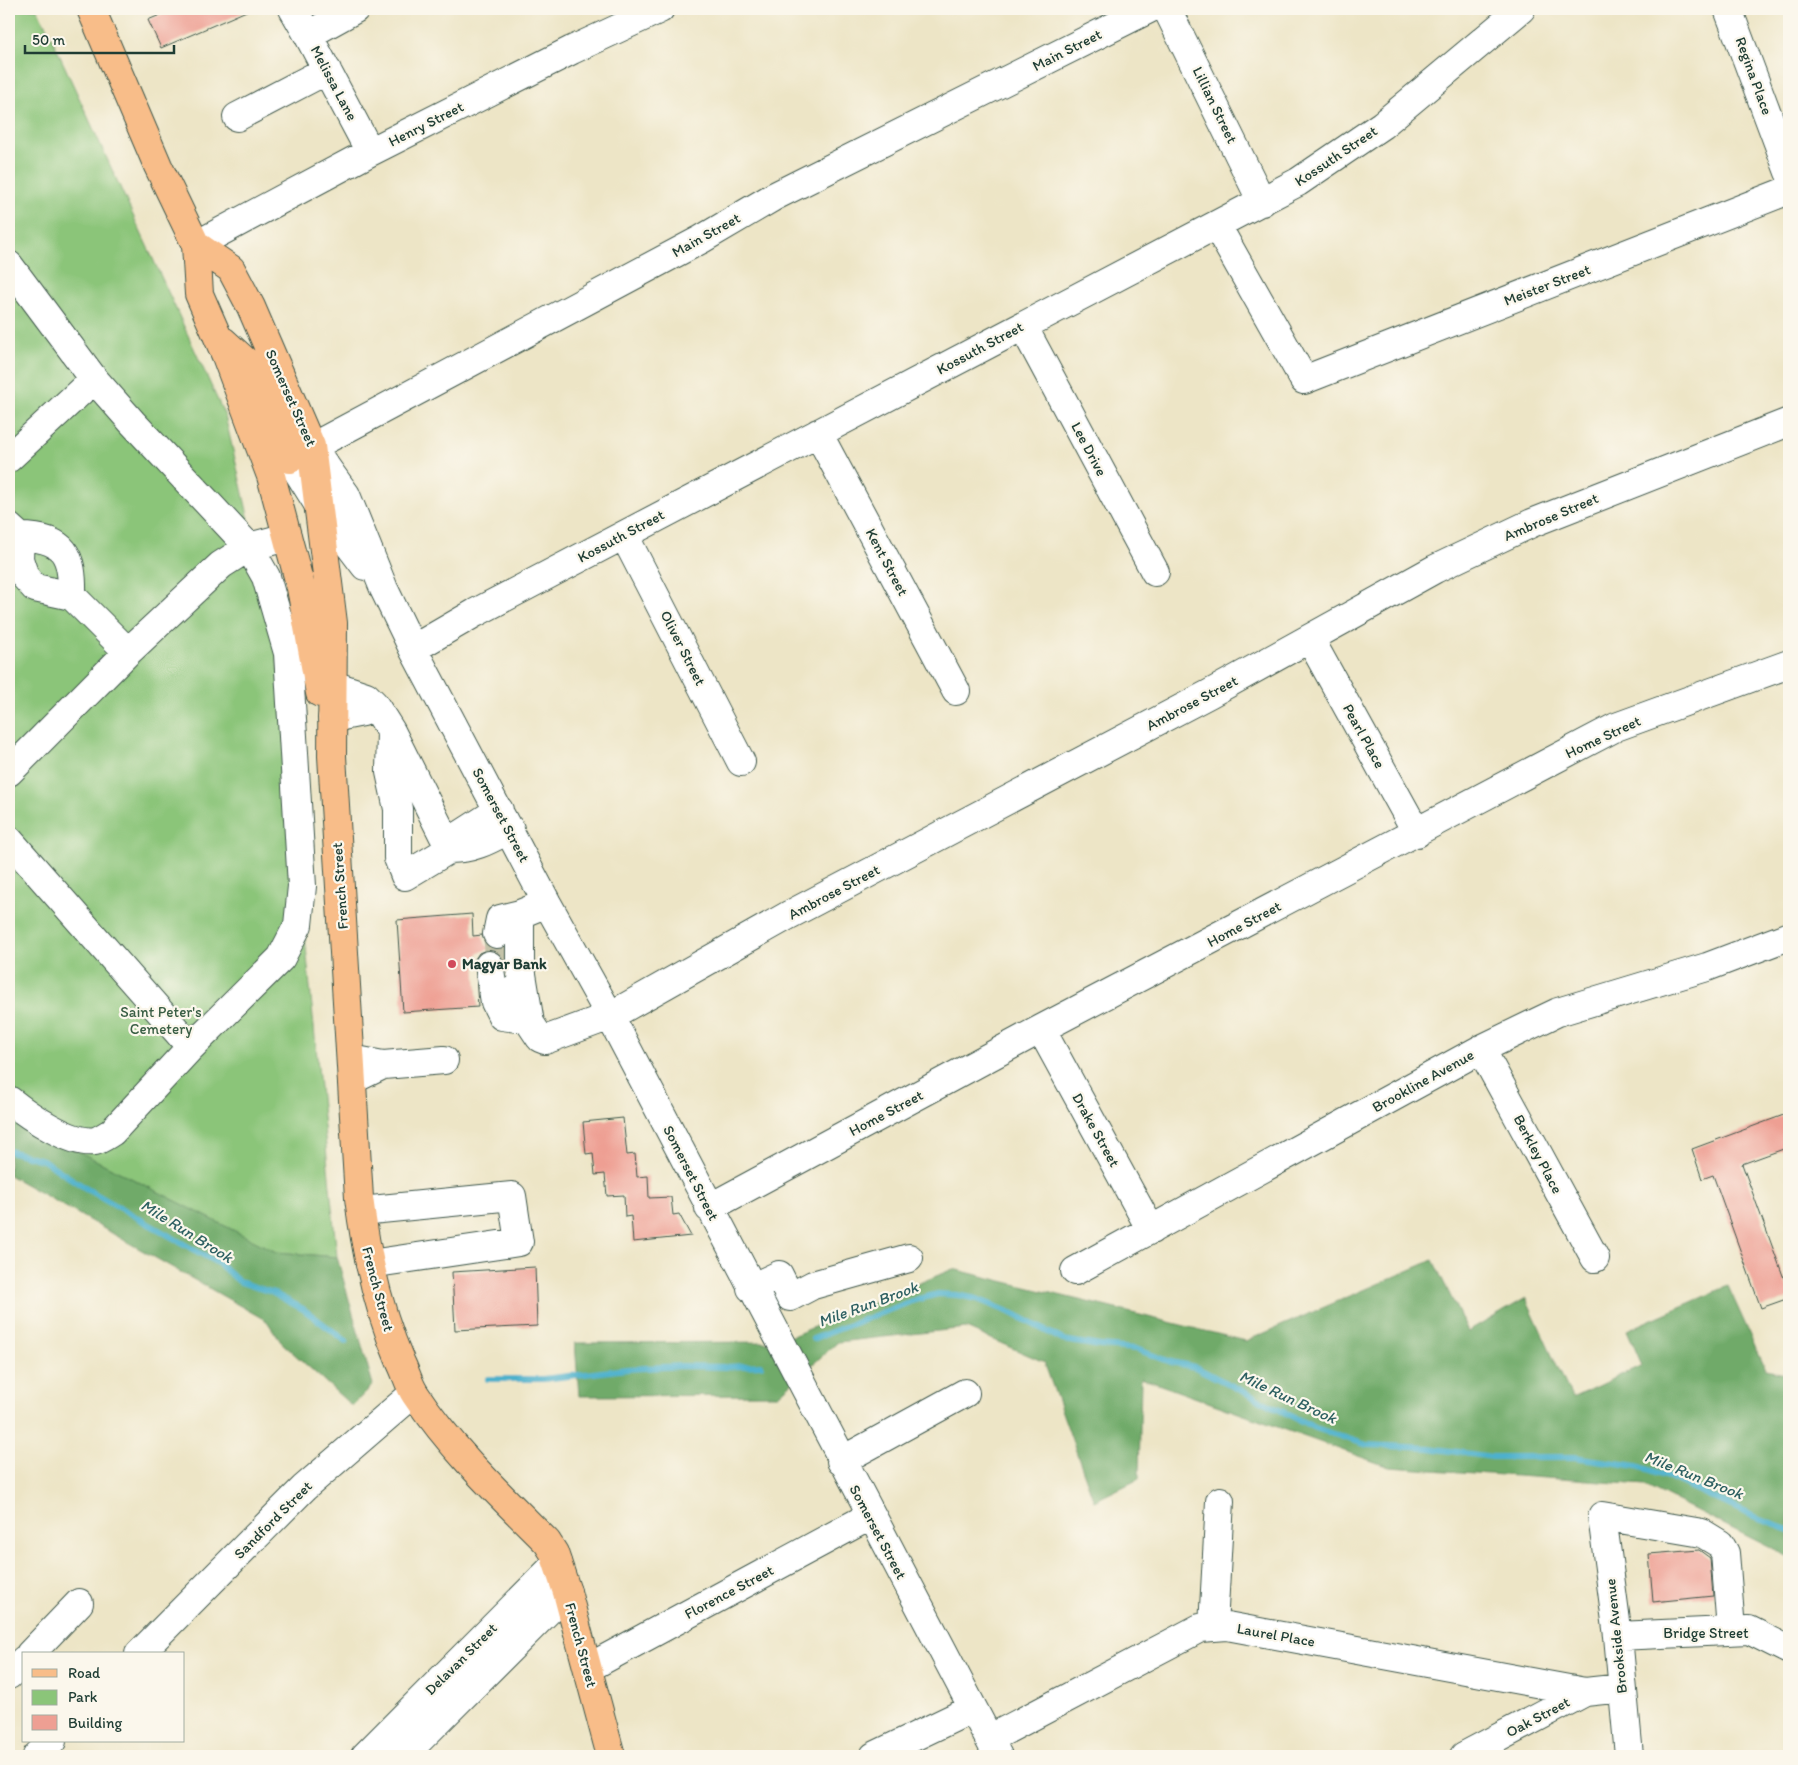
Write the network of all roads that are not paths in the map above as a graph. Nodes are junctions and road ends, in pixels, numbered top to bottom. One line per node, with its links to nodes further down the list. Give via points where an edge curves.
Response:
1 (91, 9): 17 (main road, Somerset Street, via 158,166)
2 (294, 9): 9 (street)
3 (355, 9): 9 (street, Melissa Lane)
4 (1149, 9): 24 (street, Main Street, via 775,196 702,239)
5 (1167, 9): 15 (street, Lillian Street)
6 (1521, 9): 15 (street, Kossuth Street, via 1382,125 1298,182)
7 (1728, 9): 13 (street, Regina Place)
8 (655, 10): 12 (street, Henry Street)
9 (308, 35): 10 (street, Melissa Lane)
10 (327, 70): 11 (street); 12 (street, Melissa Lane)
11 (237, 118)
12 (370, 152): 17 (street, Henry Street)
13 (1789, 172)
14 (1789, 190): 16 (street, Meister Street, via 1304,380)
15 (1262, 202): 16 (street, Kossuth Street)
16 (1217, 226): 19 (street, Kossuth Street)
17 (196, 245): 24 (main road, Somerset Street, via 200,294 218,337); 24 (main road, Somerset Street, via 231,269 250,307)
18 (9, 265): 20 (street)
19 (1023, 326): 22 (street, Kossuth Street); 30 (street, Lee Drive)
20 (94, 378): 23 (street); 29 (street)
21 (1789, 422): 33 (street, Ambrose Street, via 1532,523 1435,569)
22 (818, 433): 27 (street, Kossuth Street); 38 (street, Kent Street)
23 (9, 458)
24 (290, 458): 25 (main road, French Street); 28 (main road, French Street); 31 (street, Somerset Street, via 346,495)
25 (318, 504): 31 (street, Somerset Street); 37 (main road, French Street, via 333,623)
26 (14, 532): 32 (street, via 25,577 36,588); 32 (street, via 53,542 65,552 73,573)
27 (624, 535): 34 (street, Kossuth Street, via 474,613); 43 (street, Oliver Street)
28 (287, 537): 29 (street); 42 (main road, French Street)
29 (249, 547): 35 (street, via 221,565); 55 (street, via 266,578 288,653 301,906 298,924 281,958)
30 (1155, 572)
31 (384, 589): 34 (street, Somerset Street)
32 (72, 596): 35 (street)
33 (1310, 639): 46 (street, Pearl Place); 52 (street, Ambrose Street, via 789,915)
34 (413, 649): 45 (street, Somerset Street)
35 (128, 652): 44 (street)
36 (1789, 664): 46 (street, Home Street, via 1616,727)
37 (333, 684): 39 (street, via 366,696); 40 (main road, French Street)
38 (956, 691)
39 (374, 704): 40 (street, via 363,712); 41 (street)
40 (332, 718): 42 (main road, French Street)
41 (391, 731): 48 (street); 48 (street, via 390,772 398,809 398,858 405,876)
42 (332, 756): 58 (main road, French Street)
43 (741, 762)
44 (9, 772)
45 (504, 820): 48 (street, via 480,845); 49 (street, Somerset Street)
46 (1417, 833): 54 (street, Home Street)
47 (9, 840): 55 (street)
48 (450, 849)
49 (547, 903): 52 (street, Somerset Street); 53 (street, via 498,925 520,962)
50 (1789, 936): 56 (street, Brookline Avenue, via 1707,967 1558,1012)
51 (490, 965): 53 (street)
52 (610, 1016): 53 (street, Ambrose Street, via 545,1040); 60 (street, Somerset Street)
53 (516, 1019)
54 (1041, 1030): 60 (street, Home Street); 62 (street, Drake Street)
55 (191, 1046): 59 (street, via 112,1132 96,1141 77,1140 28,1115)
56 (1481, 1049): 62 (street, Brookline Avenue); 64 (street, Berkley Place)
57 (444, 1060): 58 (street)
58 (352, 1070): 61 (main road, French Street)
59 (9, 1100)
60 (709, 1208): 67 (street, Somerset Street)
61 (361, 1211): 65 (main road, French Street); 65 (street, via 512,1196 519,1242)
62 (1152, 1230): 66 (street, Brookline Avenue)
63 (909, 1258): 67 (street, via 813,1285 790,1297 779,1275)
64 (1595, 1258)
65 (370, 1264): 68 (main road, French Street, via 376,1296)
66 (1075, 1271)
67 (751, 1288): 70 (street, Somerset Street)
68 (414, 1393): 73 (main road, French Street, via 446,1438 547,1542); 81 (street, Sandford Street, via 304,1488)
69 (965, 1393): 70 (street)
70 (841, 1461): 72 (street, Somerset Street)
71 (1220, 1501): 76 (street)
72 (870, 1516): 83 (street, Florence Street); 87 (street, Somerset Street)
73 (558, 1562): 74 (main road, French Street); 91 (street, Delavan Street)
74 (567, 1592): 83 (main road, French Street); 92 (street, Delavan Street)
75 (79, 1604): 80 (street)
76 (1213, 1626): 86 (street, Laurel Place); 89 (street, Laurel Place, via 1200,1628)
77 (1731, 1630): 78 (street, Bridge Street); 78 (street, Brookside Avenue, via 1725,1553 1720,1544 1702,1533 1602,1516); 79 (street, Bridge Street, via 1749,1630)
78 (1618, 1636): 85 (street, Brookside Avenue)
79 (1789, 1650)
80 (32, 1652)
81 (141, 1652)
82 (22, 1662): 84 (street)
83 (588, 1668): 93 (main road, French Street)
84 (9, 1675)
85 (1622, 1688): 86 (street); 96 (street, Brookside Avenue)
86 (1585, 1692): 95 (street, Oak Street)
87 (972, 1709): 89 (street, Somerset Street); 94 (street)
88 (51, 1742): 90 (street)
89 (993, 1748)
90 (37, 1756)
91 (365, 1756)
92 (403, 1756)
93 (612, 1756)
94 (874, 1756)
95 (1464, 1756)
96 (1629, 1756)

